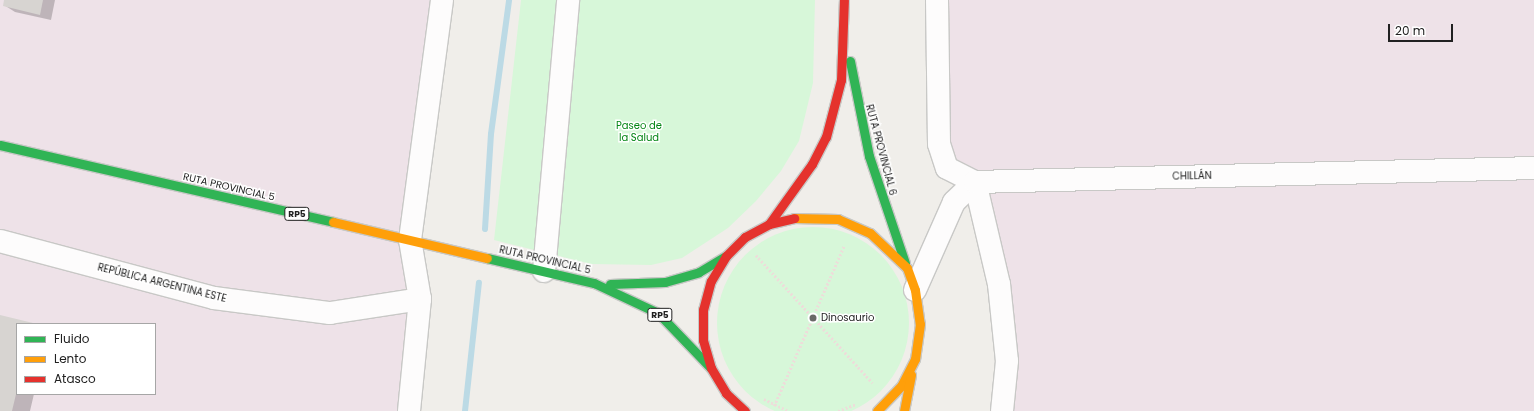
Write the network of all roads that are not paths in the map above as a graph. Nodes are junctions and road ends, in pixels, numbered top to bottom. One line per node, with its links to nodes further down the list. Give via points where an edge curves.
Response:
1 (442, 0): 10 (street)
2 (568, 0): 14 (street)
3 (844, 0): 5 (main road, RUTA PROVINCIAL 6)
4 (938, 0): 8 (street, via 939,144 947,168)
5 (845, 36): 9 (main road, RUTA PROVINCIAL 6, via 836,107 826,137 812,164); 13 (main road, RUTA PROVINCIAL 6, via 869,156)
6 (0, 145): 10 (main road, RUTA PROVINCIAL 5 / RP5)
7 (1534, 168): 8 (street, CHILLÁN)
8 (975, 182): 16 (street, via 954,202); 24 (street, via 999,284 1007,361)
9 (769, 224): 12 (main road, via 745,237); 13 (main road, via 803,216 838,219 870,233)
10 (410, 240): 14 (main road, RUTA PROVINCIAL 5 / RP5); 17 (street)
11 (0, 241): 17 (street, REPÚBLICA ARGENTINA ESTE, via 222,299 330,313)
12 (726, 256): 15 (main road, RUTA PROVINCIAL 5 / RP5, via 699,272 665,282); 19 (main road, via 711,281 702,310 702,340)
13 (907, 268): 16 (main road, RUTA PROVINCIAL 6)
14 (544, 271): 15 (main road, RUTA PROVINCIAL 5 / RP5)
15 (594, 283): 19 (main road, RUTA PROVINCIAL 5 / RP5, via 658,313)
16 (915, 290): 18 (main road, RUTA PROVINCIAL 6, via 920,324)
17 (420, 299): 20 (street)
18 (914, 359): 22 (main road, via 902,385); 23 (main road)
19 (711, 368): 21 (main road, via 726,393)
20 (409, 411)
21 (745, 411)
22 (877, 411)
23 (904, 411)
24 (1002, 411)

